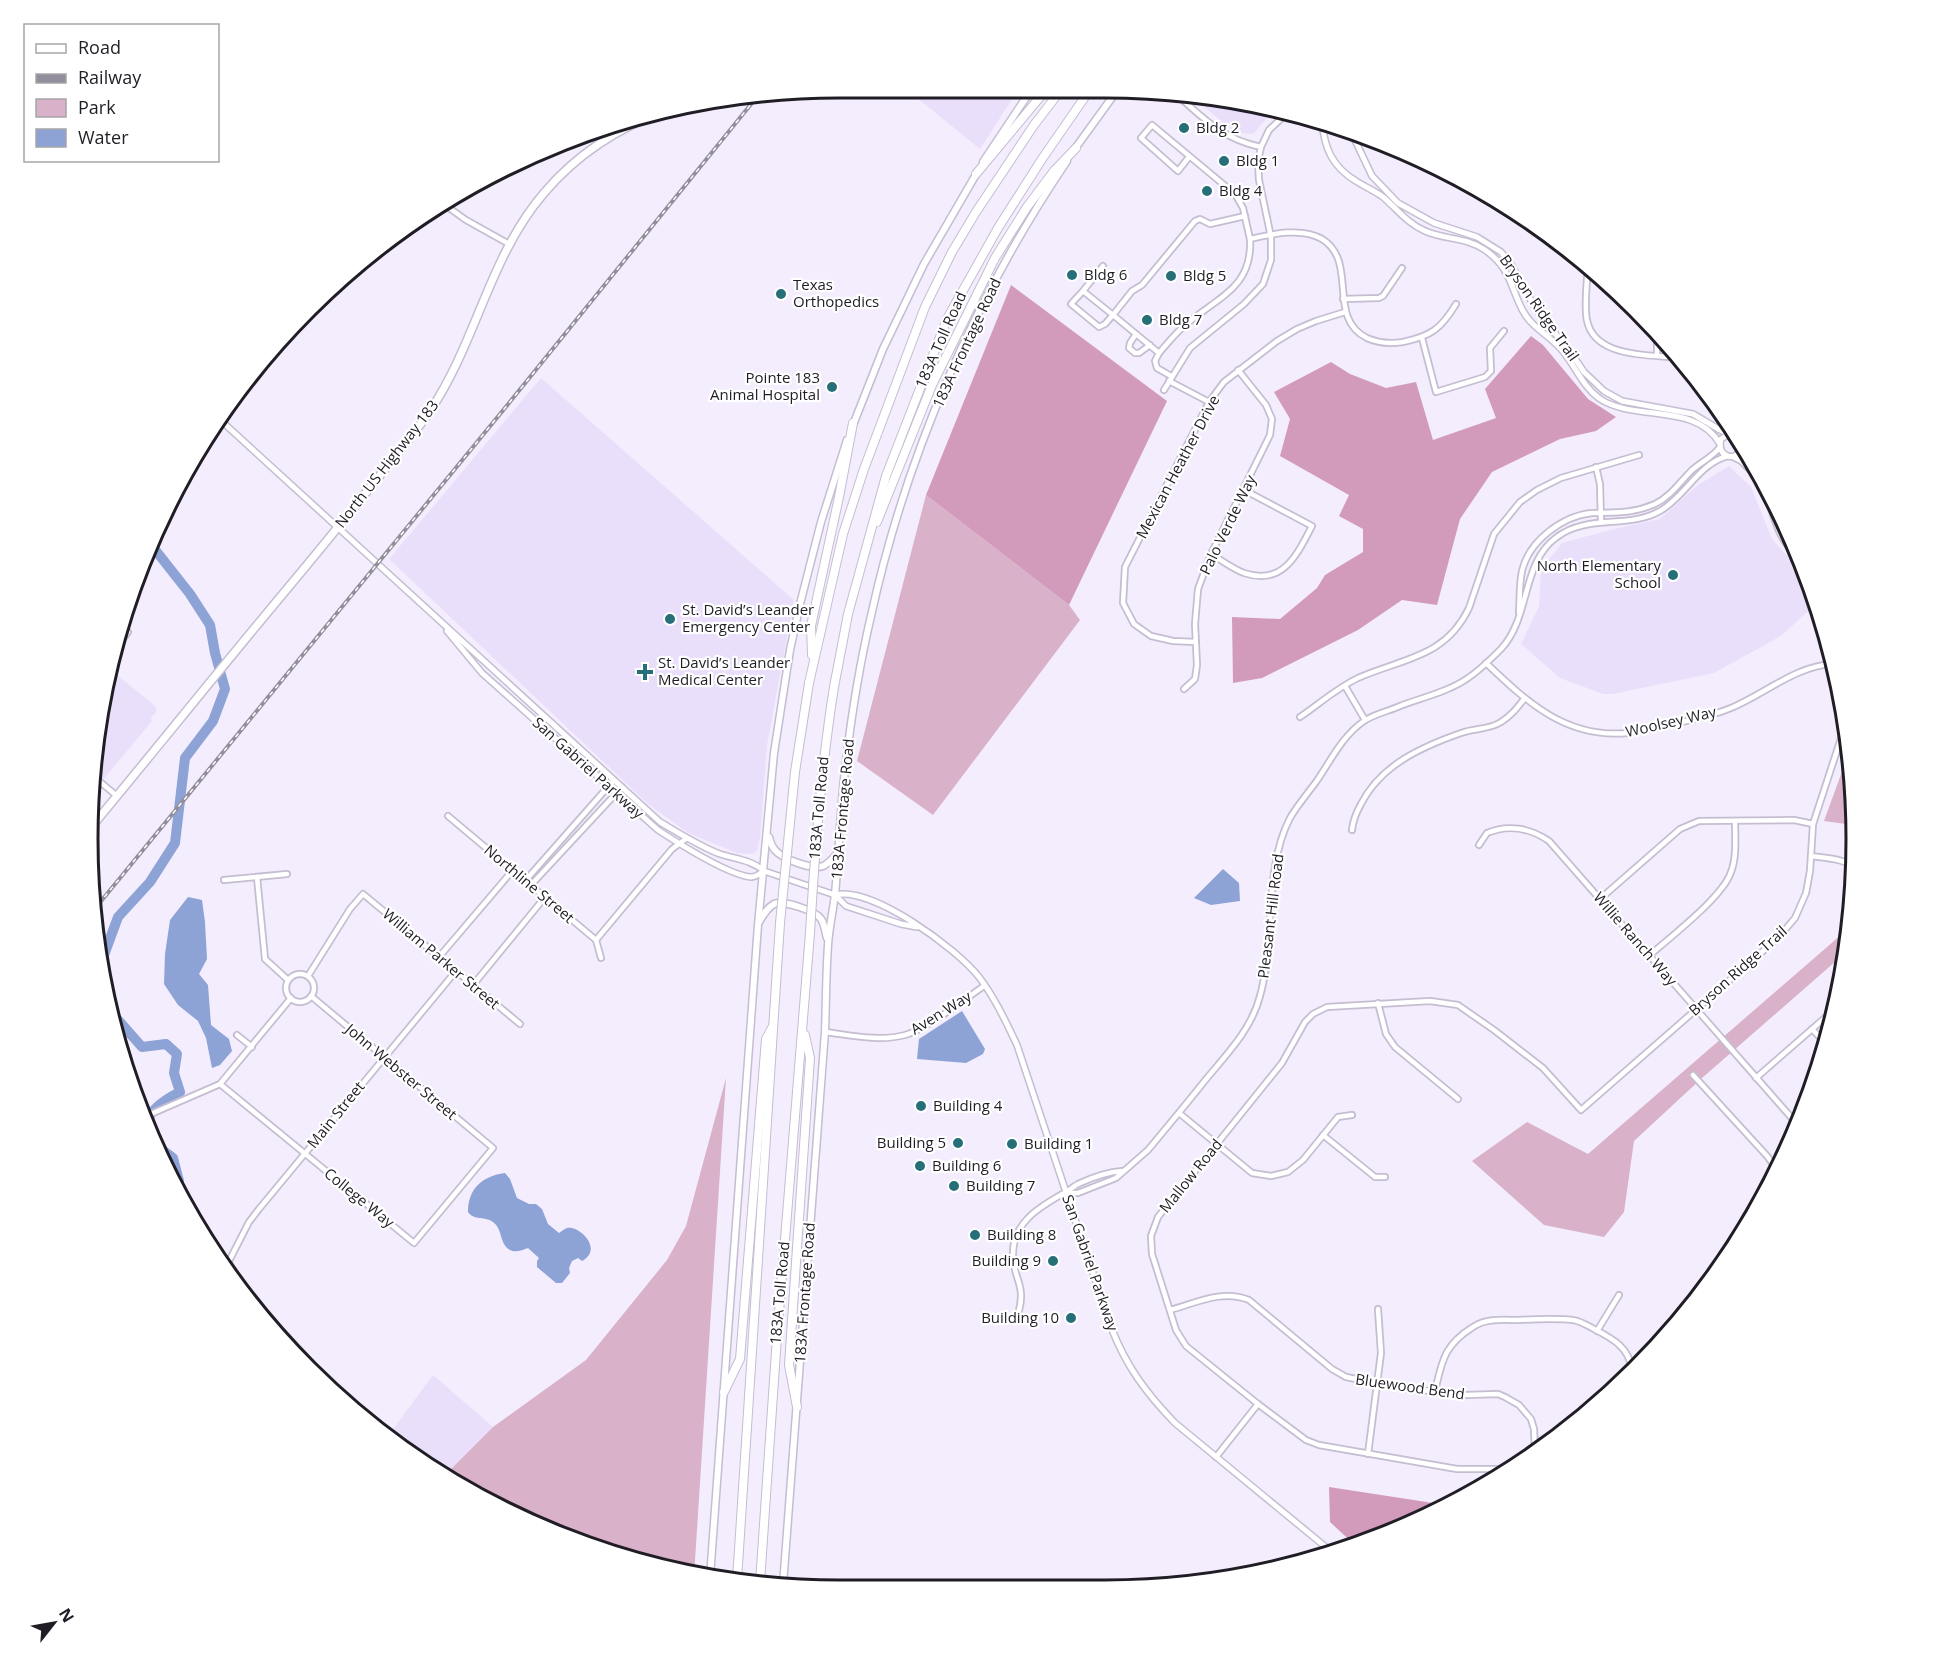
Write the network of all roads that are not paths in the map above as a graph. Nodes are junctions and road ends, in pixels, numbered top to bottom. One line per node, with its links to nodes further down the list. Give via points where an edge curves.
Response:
1 (1026, 98): 14 (main road)
2 (1040, 98): 14 (highway)
3 (1055, 98): 61 (highway, 183A Toll Road, via 976,212 926,307 843,534)
4 (1084, 98): 55 (highway, 183A Toll Road, via 998,228 947,319 886,476)
5 (1112, 98): 12 (main road, 183A Frontage Road)
6 (1186, 102): 11 (street, via 1220,132)
7 (1281, 119): 11 (street, via 1269,130)
8 (620, 131): 19 (main road, North US Highway 183, via 580,157 540,198)
9 (1323, 131): 44 (street, Bryson Ridge Trail, via 1329,154 1346,174 1380,195 1406,220 1433,235 1471,242 1495,258 1511,280 1528,320 1560,348 1593,393 1627,410 1686,419 1707,429)
10 (1356, 141): 42 (street, Bryson Ridge Trail, via 1372,176 1398,203 1434,223 1477,237 1501,252 1545,322 1584,372 1604,390 1633,404 1693,414)
11 (1261, 147): 17 (street, via 1259,180)
12 (1076, 148): 55 (highway, via 1027,207 995,258 932,385); 83 (main road, 183A Frontage Road, via 1037,207 988,295 943,391 911,476 884,564 861,661 845,768)
13 (1189, 157): 13 (street, via 1152,125 1141,138 1178,171); 16 (street, via 1235,194)
14 (976, 174): 40 (main road, via 905,302)
15 (450, 208): 19 (street)
16 (1245, 216): 18 (street); 27 (street, via 1210,224 1195,220)
17 (1270, 234): 18 (street); 24 (street, via 1303,233 1322,240 1336,253 1343,274); 37 (street, via 1271,260 1263,284 1190,348)
18 (1250, 239): 33 (street, via 1247,269 1237,284 1182,328)
19 (509, 244): 53 (main road, North US Highway 183, via 464,350 438,399)
20 (1103, 266): 23 (street)
21 (1402, 268): 24 (street, via 1383,296)
22 (1588, 276): 34 (street, via 1586,315 1593,334 1605,346 1626,353)
23 (1083, 291): 27 (street); 27 (street, via 1071,304 1100,327)
24 (1343, 299): 26 (street)
25 (1456, 304): 30 (street, via 1436,330)
26 (1345, 312): 30 (street, via 1352,326 1375,342); 36 (street, Mexican Heather Drive, via 1297,329)
27 (1113, 315): 29 (street)
28 (1504, 331): 30 (street, via 1490,348 1491,371 1485,377 1436,392)
29 (1136, 334): 32 (street); 32 (street, via 1130,343 1135,353)
30 (1422, 338)
31 (1657, 344): 34 (street)
32 (1150, 345): 33 (street)
33 (1159, 353): 37 (street, via 1157,368)
34 (1657, 355): 35 (street)
35 (1668, 356)
36 (1238, 370): 39 (street, Mexican Heather Drive); 50 (street, Palo Verde Way, via 1266,405 1272,419 1270,435)
37 (1170, 379): 38 (street); 39 (street)
38 (1164, 390)
39 (1209, 402): 58 (street, Mexican Heather Drive, via 1125,567 1123,603 1134,624 1152,636)
40 (853, 423): 61 (highway, via 811,626); 79 (main road, via 800,604 778,719)
41 (224, 424): 53 (street, San Gabriel Parkway)
42 (1725, 431)
43 (1727, 436): 44 (street)
44 (1720, 446): 47 (street, Bryson Ridge Trail); 51 (street, via 1663,500 1630,513)
45 (1738, 453): 47 (street)
46 (1639, 455): 49 (street)
47 (1730, 456): 48 (street); 52 (street, Pleasant Hill Road, via 1713,463 1659,512)
48 (1745, 465)
49 (1596, 467): 51 (street); 62 (street, via 1550,483 1513,509 1494,534 1469,608 1449,638 1434,649)
50 (1244, 490): 54 (street, Palo Verde Way); 54 (street, via 1312,526 1299,552 1288,566 1272,575 1257,576 1242,573)
51 (1601, 513): 52 (street); 57 (street, via 1565,522 1550,531 1528,555 1520,585)
52 (1601, 522): 57 (street, Pleasant Hill Road, via 1567,530 1544,549 1535,565)
53 (338, 528): 56 (street, San Gabriel Parkway); 73 (main road, North US Highway 183)
54 (1211, 554): 58 (street, Palo Verde Way, via 1198,589)
55 (862, 562): 115 (highway, 183A Toll Road, bridge, via 848,614 826,739)
56 (438, 619): 68 (street, San Gabriel Parkway); 70 (street, San Gabriel Parkway, via 482,673)
57 (1519, 621): 59 (street, Pleasant Hill Road, via 1512,635)
58 (1196, 642): 63 (street, Palo Verde Way, via 1195,679)
59 (1486, 663): 64 (street, Woolsey Way); 66 (street, Pleasant Hill Road, via 1459,683)
60 (1825, 665): 64 (street, Woolsey Way, via 1811,667 1725,710 1613,735 1546,715)
61 (813, 666): 113 (highway, 183A Toll Road, bridge, via 795,772)
62 (1345, 686): 65 (street); 66 (street)
63 (1184, 689)
64 (1524, 699): 78 (street, via 1512,714 1495,725 1463,732 1391,767 1365,796)
65 (1300, 717)
66 (1365, 720): 127 (street, Pleasant Hill Road, via 1341,744 1281,837 1260,999 1241,1037)
67 (1840, 742): 77 (street, Bryson Ridge Trail)
68 (614, 780): 70 (street); 71 (street, San Gabriel Parkway)
69 (100, 782): 73 (street)
70 (608, 786): 72 (street, San Gabriel Parkway); 91 (street)
71 (622, 787): 72 (street); 80 (street, San Gabriel Parkway, via 660,822)
72 (616, 793): 81 (street, San Gabriel Parkway); 92 (street)
73 (117, 796): 75 (main road, North US Highway 183)
74 (448, 816): 86 (street, Northline Street)
75 (98, 818)
76 (1735, 821): 77 (street, via 1794,820); 95 (street, via 1699,821 1680,829); 100 (street, via 1734,862 1726,884)
77 (1813, 824): 84 (street, Bryson Ridge Trail)
78 (1352, 830)
79 (767, 834): 83 (main road, via 782,857 811,867 826,864); 87 (main road)
80 (687, 838): 81 (street); 87 (street, San Gabriel Parkway)
81 (678, 843): 87 (street, San Gabriel Parkway, via 750,877); 98 (street)
82 (1479, 845): 95 (street, Willie Ranch Way, via 1495,830 1535,832 1550,841)
83 (838, 853): 93 (main road, 183A Frontage Road)
84 (1811, 856): 85 (street); 111 (street, Bryson Ridge Trail, via 1806,893 1795,918 1778,938)
85 (1845, 863)
86 (513, 870): 91 (street, Northline Street); 101 (street)
87 (764, 871): 93 (street, San Gabriel Parkway); 96 (main road)
88 (287, 874): 89 (street)
89 (257, 877): 90 (street); 105 (street, via 265,959)
90 (225, 880)
91 (525, 881): 92 (street, Northline Street)
92 (531, 885): 94 (street, Northline Street)
93 (835, 895): 97 (street, San Gabriel Parkway, via 852,909); 97 (street, San Gabriel Parkway, via 851,894 866,899 894,910); 99 (main road, 183A Frontage Road)
94 (545, 897): 98 (street, Northline Street); 106 (street)
95 (1600, 899): 100 (street, Willie Ranch Way)
96 (758, 925): 99 (main road, via 771,906 784,903 820,917); 147 (main road)
97 (917, 927): 107 (street, San Gabriel Parkway, via 959,956)
98 (596, 940): 102 (street)
99 (828, 944): 117 (main road, 183A Frontage Road)
100 (1649, 956): 111 (street, Willie Ranch Way)
101 (439, 957): 103 (street, William Parker Street); 104 (street, William Parker Street, via 363,894)
102 (601, 958)
103 (456, 971): 106 (street, William Parker Street); 121 (street, Main Street)
104 (308, 976): 105 (street, via 300,974); 108 (street, via 313,984)
105 (288, 980): 109 (street, via 286,988)
106 (473, 985): 114 (street, William Parker Street)
107 (984, 986): 117 (street, Aven Way, via 907,1035 889,1038); 136 (street, San Gabriel Parkway, via 1017,1046)
108 (311, 996): 109 (street, via 301,1001); 121 (street, John Webster Street)
109 (291, 998): 120 (street)
110 (1378, 1003): 125 (street, via 1386,1034 1395,1047); 126 (street, Mallow Road, via 1430,1000 1458,1005 1543,1068); 132 (street, Mallow Road, via 1327,1006 1313,1014 1282,1063)
111 (1696, 1010): 123 (street, Willie Ranch Way); 126 (street, Bryson Ridge Trail)
112 (1824, 1019): 116 (street)
113 (775, 1022): 147 (highway, via 766,1039 740,1359); 156 (highway, 183A Toll Road)
114 (520, 1024)
115 (803, 1026): 149 (highway, via 810,1058 789,1365); 157 (highway, 183A Toll Road)
116 (1812, 1029): 119 (street); 123 (street)
117 (825, 1032): 149 (main road, 183A Frontage Road)
118 (237, 1035): 120 (street)
119 (1819, 1037)
120 (252, 1047): 124 (street)
121 (383, 1058): 133 (street, Main Street); 137 (street, John Webster Street, via 493,1148)
122 (1693, 1075): 134 (street)
123 (1756, 1078): 130 (street, Willie Ranch Way)
124 (220, 1084): 128 (street); 133 (street, College Way)
125 (1458, 1099)
126 (1581, 1110)
127 (1179, 1113): 132 (street); 136 (street, Pleasant Hill Road, via 1148,1150 1122,1171)
128 (151, 1114)
129 (1352, 1115): 131 (street, via 1338,1117)
130 (1792, 1118)
131 (1323, 1135): 132 (street, via 1288,1172 1271,1176 1252,1173); 135 (street, via 1375,1177)
132 (1216, 1145): 141 (street, Mallow Road, via 1158,1217 1152,1230 1152,1254)
133 (305, 1153): 137 (street, College Way); 138 (street, Main Street, via 249,1222)
134 (1772, 1162)
135 (1385, 1177)
136 (1066, 1192): 142 (street, Pleasant Hill Road, via 1029,1216 1016,1237 1013,1254 1022,1297); 152 (street, San Gabriel Parkway, via 1111,1327 1129,1366 1175,1423)
137 (414, 1243)
138 (229, 1260)
139 (1619, 1295): 143 (street)
140 (1378, 1309): 145 (street, via 1381,1353)
141 (1170, 1310): 145 (street, Bluewood Bend, via 1218,1296 1239,1296 1332,1369 1346,1377); 148 (street, Mallow Road, via 1186,1346)
142 (1018, 1314)
143 (1597, 1331): 144 (street, via 1623,1347); 146 (street, via 1564,1319 1478,1324 1445,1354)
144 (1630, 1361)
145 (1377, 1384): 146 (street, Bluewood Bend); 151 (street)
146 (1435, 1391): 150 (street, Bluewood Bend, via 1498,1394 1511,1400 1531,1419)
147 (724, 1392): 155 (main road)
148 (1257, 1404): 151 (street, Mallow Road, via 1319,1446); 152 (street)
149 (796, 1407): 158 (main road, 183A Frontage Road)
150 (1535, 1442)
151 (1368, 1454): 153 (street, Mallow Road, via 1456,1469)
152 (1216, 1457): 154 (street, San Gabriel Parkway)
153 (1494, 1469)
154 (1325, 1546)
155 (711, 1568)
156 (738, 1572)
157 (760, 1575)
158 (784, 1577)

